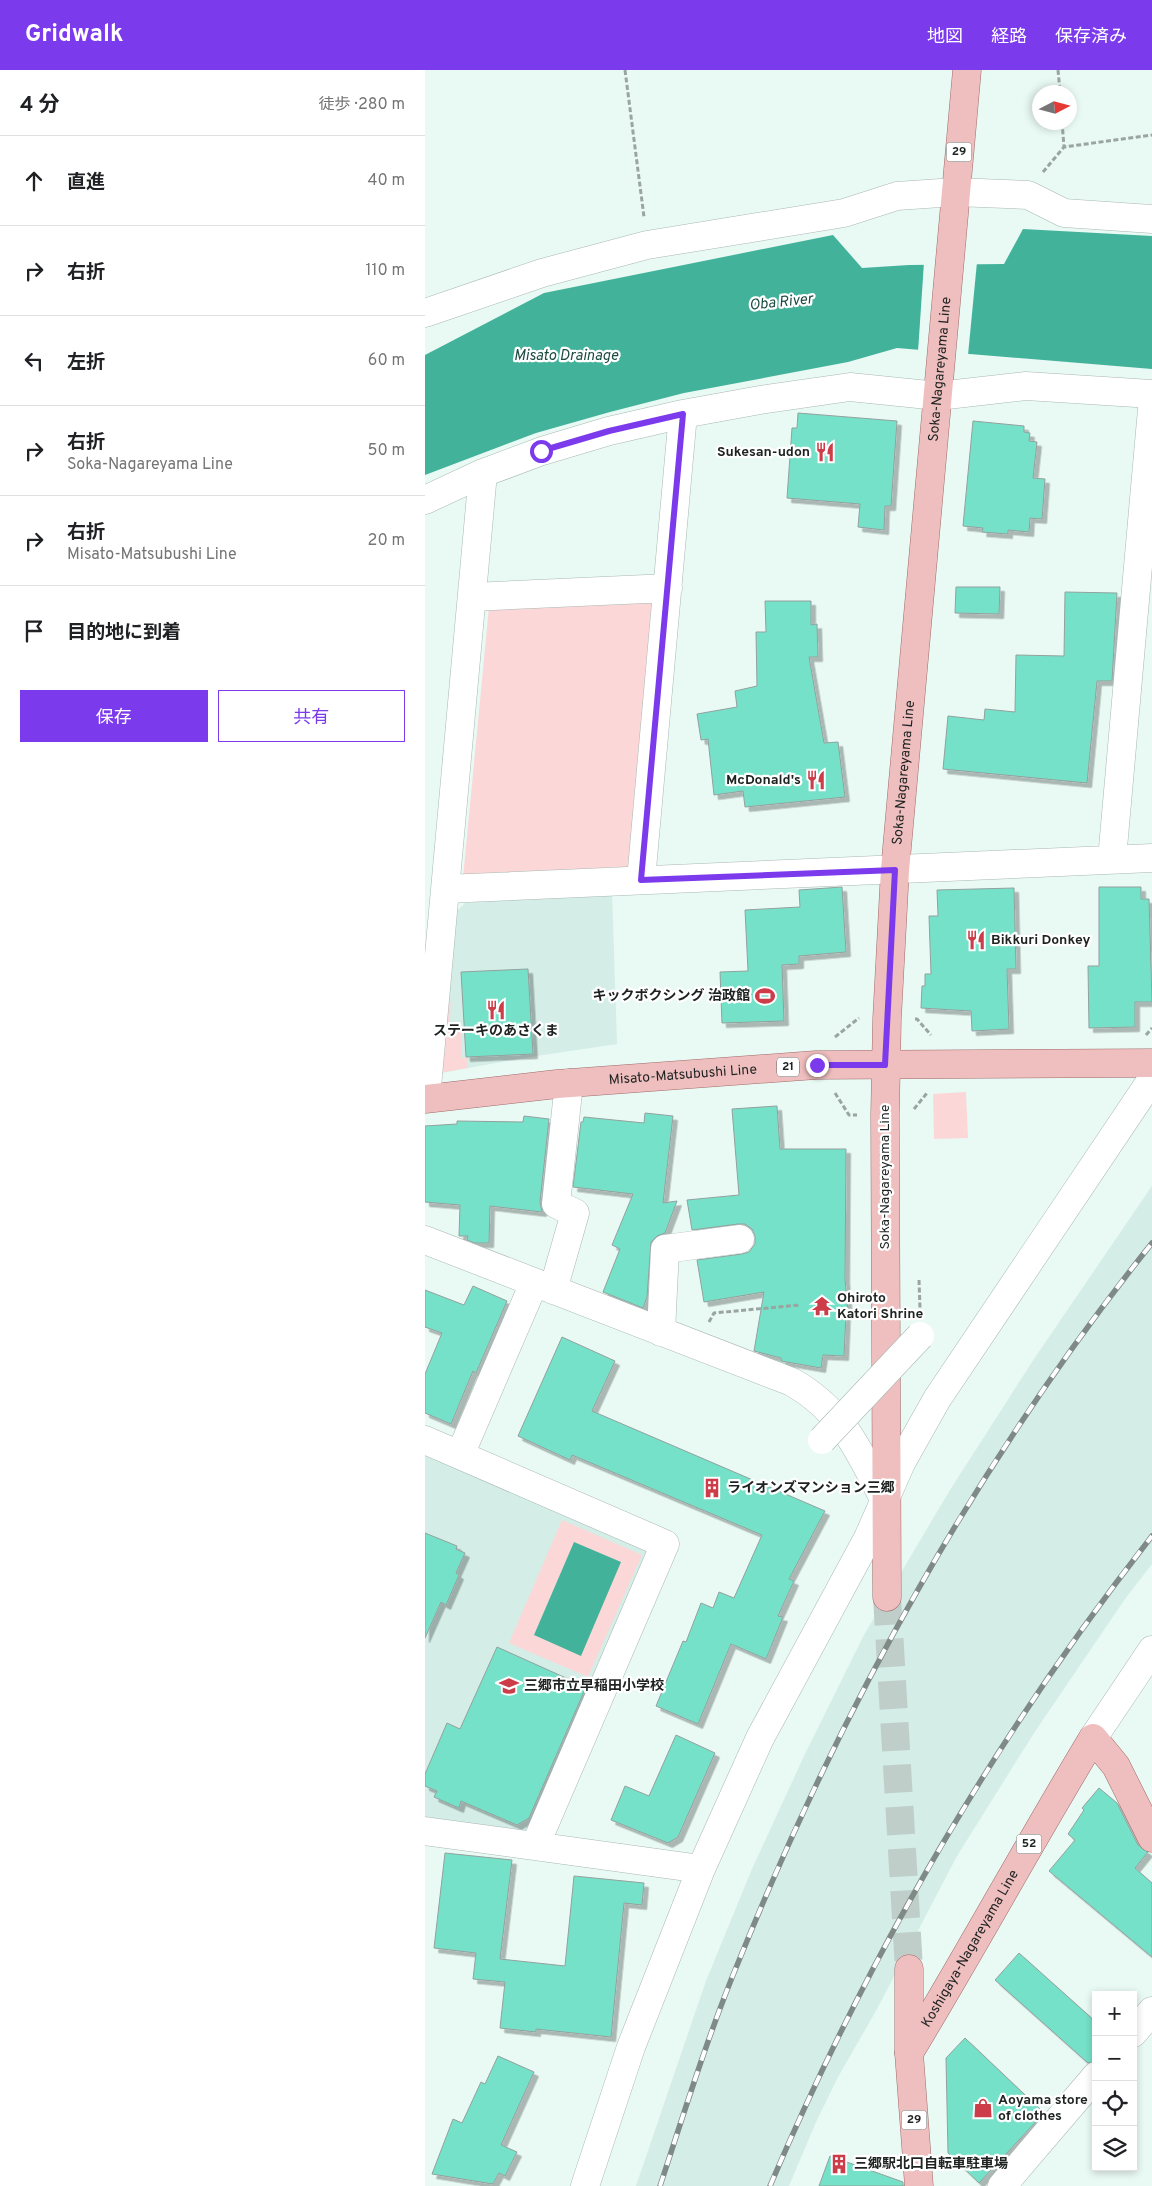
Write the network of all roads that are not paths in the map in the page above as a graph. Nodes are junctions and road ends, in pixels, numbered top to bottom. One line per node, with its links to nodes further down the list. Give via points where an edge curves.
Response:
1 (967, 70): 2 (main road, Soka-Nagareyama Line / 29)
2 (955, 192): 3 (street, via 1028,196 1064,213); 4 (street, via 897,196 844,213 647,245 542,273); 5 (main road, Soka-Nagareyama Line / 29)
3 (1152, 219)
4 (425, 313)
5 (939, 386): 6 (street, via 1027,386); 8 (street, via 849,387); 16 (main road, Soka-Nagareyama Line / 29)
6 (1152, 394)
7 (1152, 409): 13 (street)
8 (683, 414): 9 (street, via 541,451); 11 (street)
9 (483, 473): 10 (street); 12 (street)
10 (425, 500)
11 (667, 588): 12 (street); 17 (street)
12 (472, 597): 18 (street)
13 (1141, 646): 15 (street)
14 (1152, 858): 15 (street)
15 (1112, 859): 16 (street)
16 (895, 870): 17 (street); 20 (main road, Soka-Nagareyama Line / 29)
17 (641, 880): 18 (street)
18 (438, 893): 23 (street)
19 (1152, 1063): 20 (main road, Misato-Matsubushi Line / 21)
20 (885, 1065): 22 (main road, Misato-Matsubushi Line / 21, via 807,1065); 32 (main road, Soka-Nagareyama Line / 29)
21 (1152, 1079): 32 (street, via 937,1399 901,1463)
22 (569, 1083): 23 (main road, Misato-Matsubushi Line / 21); 26 (street, via 556,1204 575,1213)
23 (425, 1098)
24 (740, 1239): 27 (street, via 665,1249)
25 (425, 1240): 26 (street)
26 (543, 1286): 27 (street); 31 (street)
27 (661, 1332): 32 (street, via 792,1382 813,1394 855,1441)
28 (920, 1336): 30 (street, bridge)
29 (425, 1440): 31 (street)
30 (822, 1440)
31 (460, 1455): 38 (street, via 665,1544)
32 (885, 1501): 33 (main road, Soka-Nagareyama Line / 29); 39 (street, via 861,1552 760,1738)
33 (887, 1597)
34 (1152, 1650): 35 (street)
35 (1093, 1738): 37 (main road, via 1116,1766); 43 (main road, Koshigaya-Nagareyama Line / 52)
36 (425, 1831): 38 (street)
37 (1152, 1838)
38 (535, 1846): 39 (street)
39 (701, 1869): 45 (street, via 631,2047)
40 (909, 1969): 43 (main road, 29)
41 (1152, 2011): 42 (street)
42 (1137, 2028)
43 (909, 2053): 46 (main road, 29)
44 (1092, 2081): 47 (street)
45 (585, 2186)
46 (919, 2186)
47 (1002, 2186)

